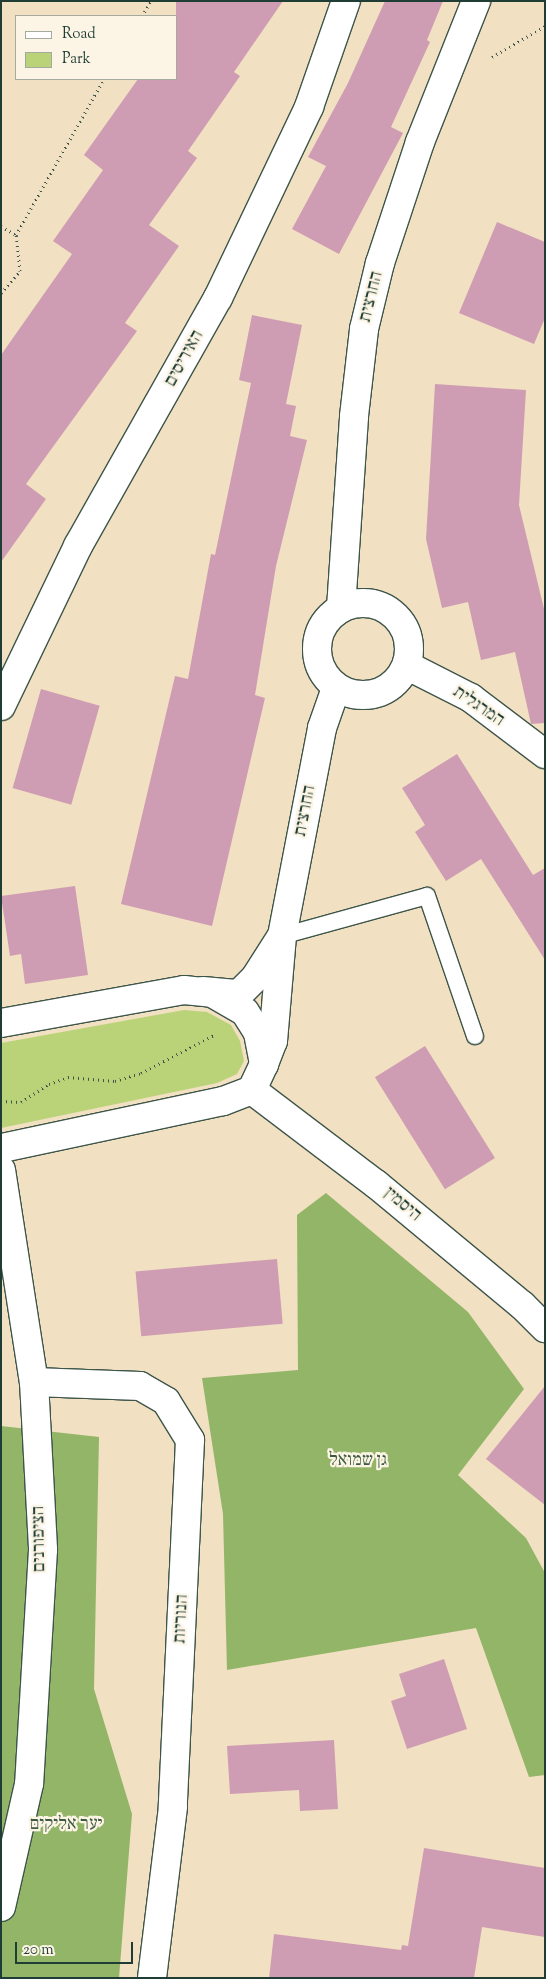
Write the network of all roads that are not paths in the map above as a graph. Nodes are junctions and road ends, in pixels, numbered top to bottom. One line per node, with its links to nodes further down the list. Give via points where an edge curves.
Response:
1 (346, 1): 6 (street, האיריסים, via 309,108 218,298 78,546)
2 (476, 1): 3 (street, החרצית, via 420,142 380,263 364,329 354,416)
3 (341, 608): 4 (street, via 357,603 373,604 400,620 408,634); 5 (street, via 324,625 316,648 319,664)
4 (408, 666): 5 (street, via 399,680 386,690 371,695 351,694); 7 (street, המרגלית, via 471,698)
5 (336, 688): 8 (street, החרצית, via 322,728)
6 (1, 706)
7 (545, 754)
8 (282, 936): 9 (street, החרצית, via 255,978 239,994); 11 (lane, via 427,896); 12 (street, החרצית, via 274,1032)
9 (184, 990): 10 (street); 12 (street, via 212,993 232,1002 258,1033)
10 (1, 1023)
11 (475, 1036)
12 (264, 1064): 13 (street, החרצית)
13 (252, 1090): 14 (street, via 223,1101); 16 (street, היסמין, via 376,1184 522,1305)
14 (1, 1148)
15 (1, 1170): 17 (street, הציפורנים)
16 (545, 1328)
17 (34, 1382): 18 (street, הציפורנים, via 42,1550 29,1784); 19 (street, הנוריות, via 140,1386 166,1401 190,1440 174,1807)
18 (1, 1907)
19 (152, 1978)

